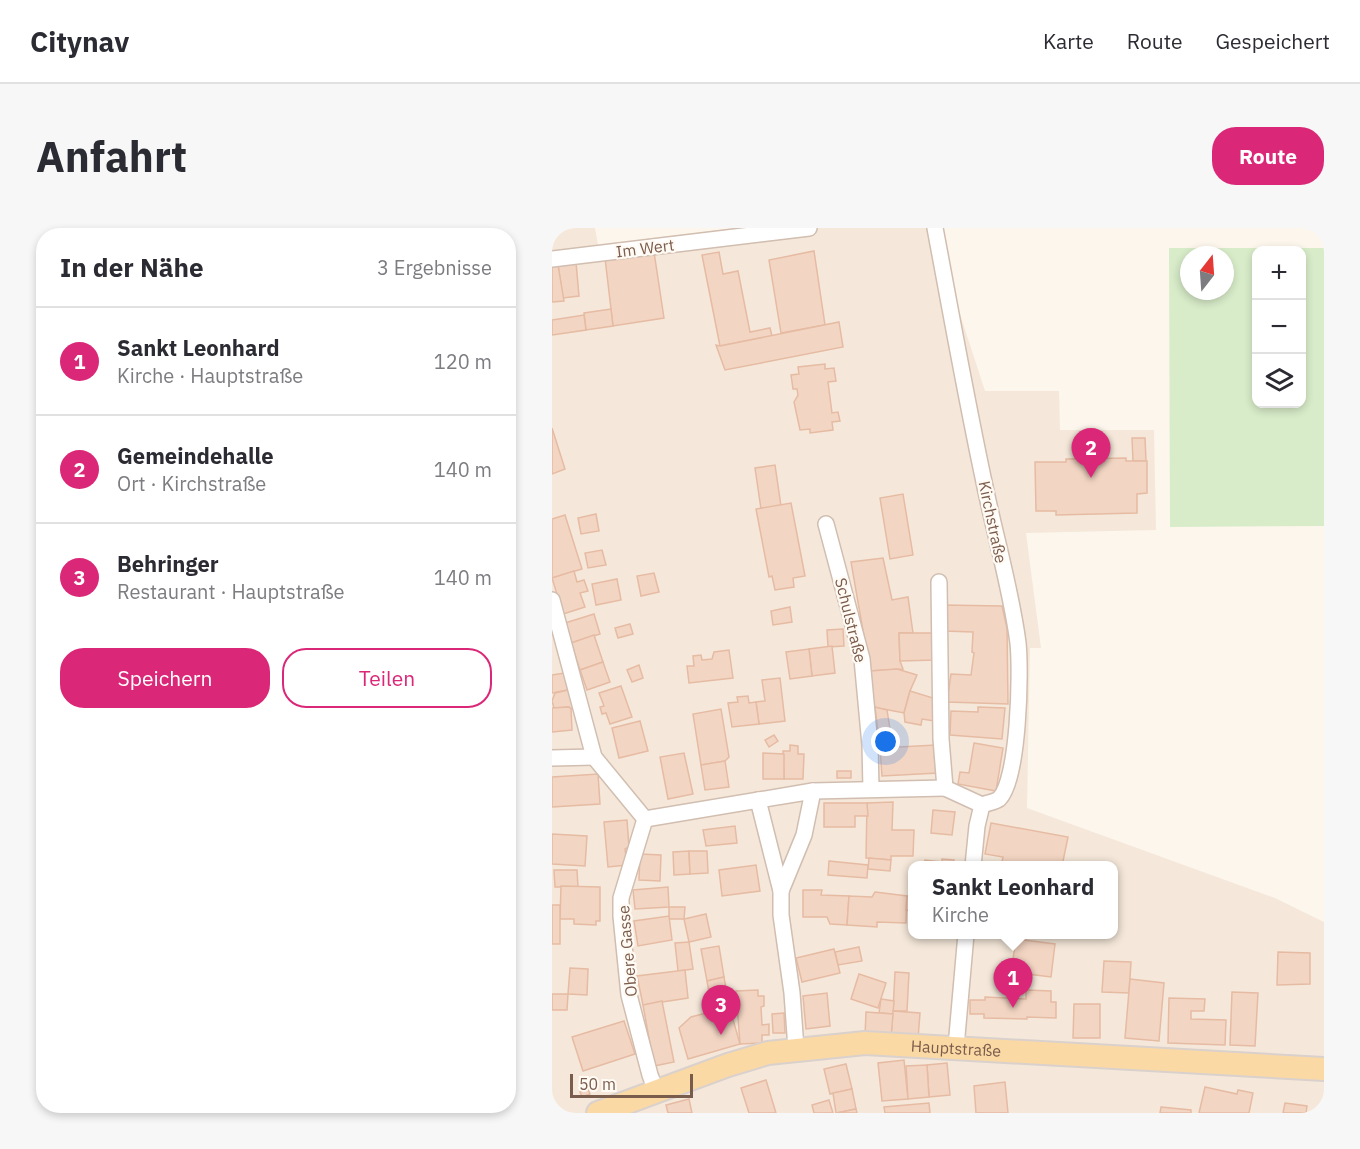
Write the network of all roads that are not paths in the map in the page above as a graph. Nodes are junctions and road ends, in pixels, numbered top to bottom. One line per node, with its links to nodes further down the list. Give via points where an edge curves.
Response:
1 (809, 228): 3 (street, Im Wert)
2 (935, 228): 13 (street, Kirchstraße, via 1018,645 1014,755 1006,787 998,800)
3 (552, 259)
4 (826, 524): 10 (street, Schulstraße, via 862,659)
5 (939, 582): 9 (street)
6 (552, 600): 7 (street)
7 (594, 756): 8 (street); 14 (street)
8 (552, 758)
9 (945, 788): 10 (street); 13 (street)
10 (871, 789): 11 (street)
11 (813, 791): 12 (street); 16 (street, via 804,835)
12 (758, 800): 14 (street); 16 (street)
13 (982, 805): 15 (street)
14 (645, 819): 21 (street, Obere Gasse, via 621,898 621,916 629,995)
15 (974, 861)
16 (781, 891): 19 (street)
17 (966, 939): 18 (street)
18 (956, 1047): 19 (main road, Hauptstraße, via 865,1042); 20 (main road, Hauptstraße)
19 (796, 1049): 21 (main road, Hauptstraße, via 758,1056)
20 (1324, 1070)
21 (656, 1091): 22 (main road, Hauptstraße)
22 (598, 1113)

